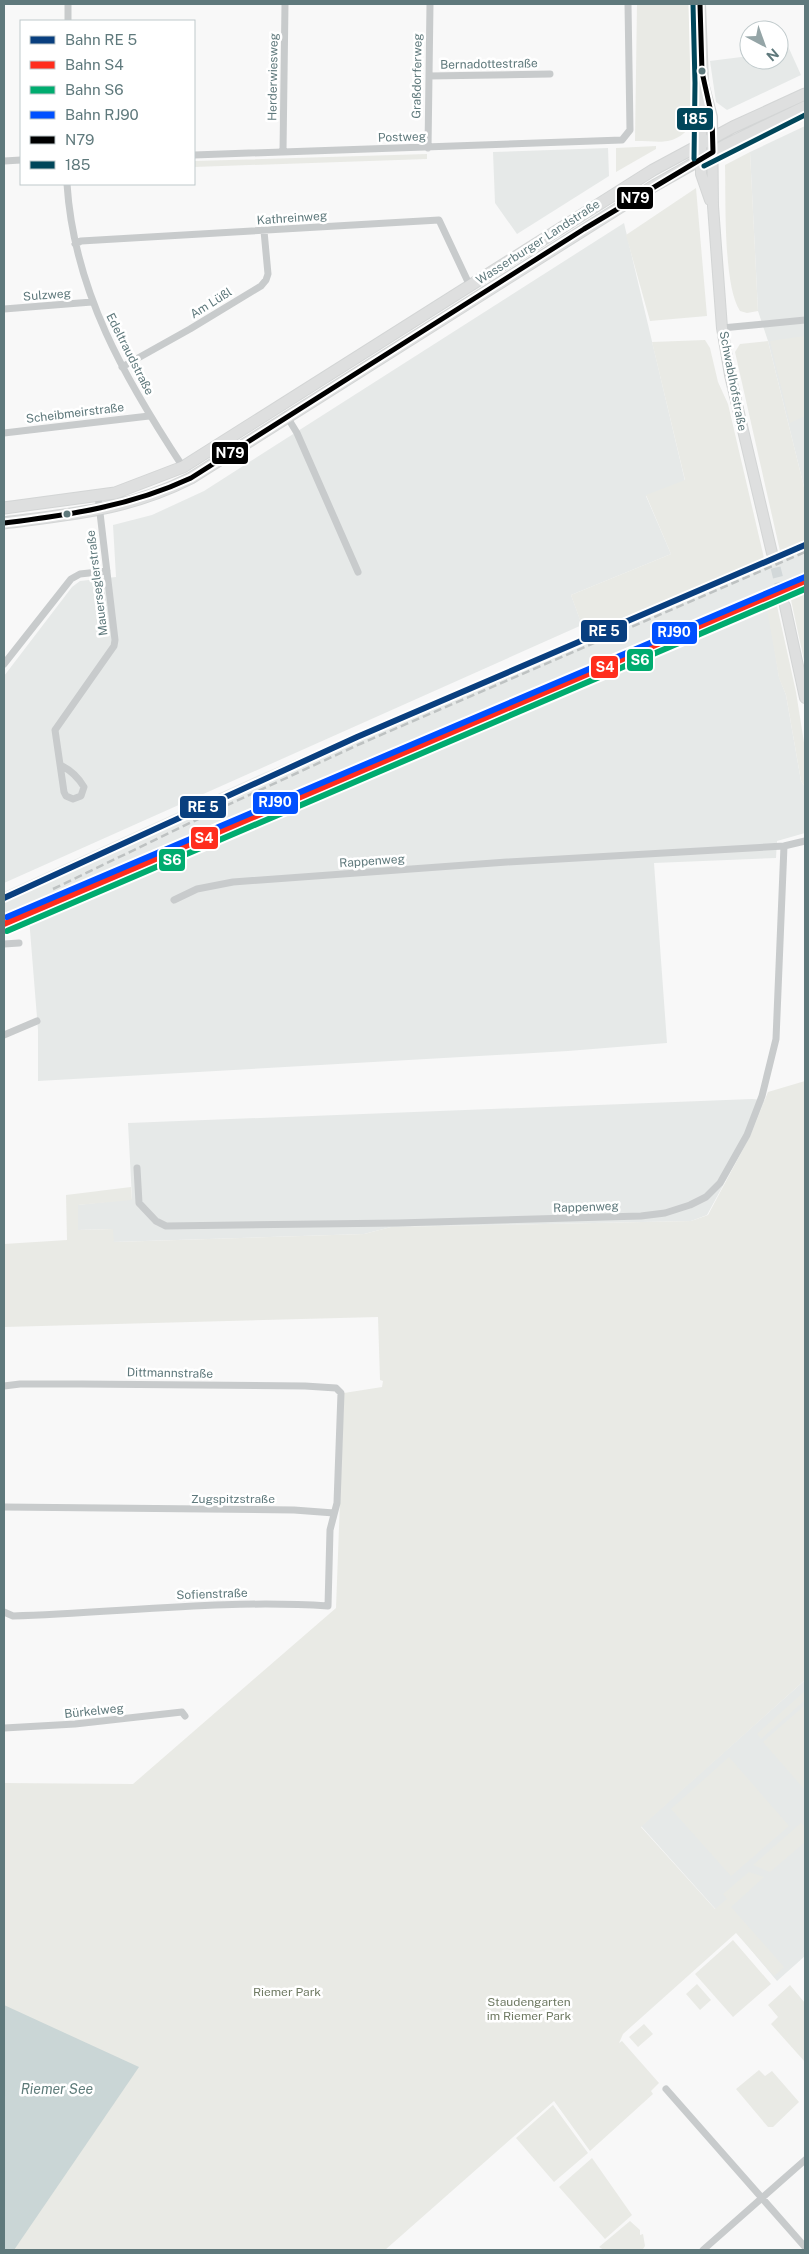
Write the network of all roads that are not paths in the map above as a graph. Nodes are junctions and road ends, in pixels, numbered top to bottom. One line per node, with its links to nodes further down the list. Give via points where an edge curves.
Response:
1 (68, 4): 6 (street)
2 (285, 4): 15 (street, Herderwiesweg)
3 (430, 4): 8 (street, Graßdorferweg)
4 (628, 4): 14 (street, Postweg, via 630,130 622,140)
5 (700, 4): 9 (street)
6 (68, 20)
7 (550, 74): 8 (street, Bernadottestraße)
8 (429, 76): 14 (street, Graßdorferweg)
9 (703, 83): 12 (street, Schwablhofstraße); 13 (street, Schwablhofstraße)
10 (805, 94): 12 (main road, Wasserburger Landstraße)
11 (805, 107): 16 (main road, Wasserburger Landstraße)
12 (714, 138): 13 (main road, Wasserburger Landstraße); 16 (street, Schwablhofstraße)
13 (701, 144): 18 (street, Schwablhofstraße); 25 (main road, Wasserburger Landstraße, via 623,188)
14 (428, 148): 15 (street, Postweg)
15 (283, 151): 17 (street, Postweg)
16 (713, 152): 18 (main road, Wasserburger Landstraße); 22 (street, Schwablhofstraße)
17 (195, 156)
18 (701, 159): 22 (street, Schwablhofstraße, via 702,174); 33 (main road, Wasserburger Landstraße, via 584,229)
19 (20, 160): 20 (street)
20 (4, 161)
21 (67, 185): 24 (street, Edeltraudstraße)
22 (713, 206): 29 (street, Schwablhofstraße)
23 (264, 231): 24 (street, Kathreinweg); 25 (street, Kathreinweg, via 439,220); 30 (street, Am Lüßl, via 268,274 261,286)
24 (75, 244): 26 (street, Edeltraudstraße)
25 (470, 286): 31 (main road, Wasserburger Landstraße)
26 (92, 302): 27 (street, Sulzweg); 30 (street, Edeltraudstraße)
27 (4, 309)
28 (805, 320): 29 (street)
29 (722, 328): 40 (street, Schwablhofstraße)
30 (122, 367): 32 (street, Edeltraudstraße)
31 (280, 406): 33 (street); 35 (main road, Wasserburger Landstraße)
32 (149, 416): 34 (street, Scheibmeirstraße); 35 (street, Edeltraudstraße)
33 (288, 418): 38 (main road, Wasserburger Landstraße, via 175,487); 42 (street)
34 (4, 433)
35 (184, 467): 36 (main road, Wasserburger Landstraße, via 139,485)
36 (98, 496): 37 (main road, Wasserburger Landstraße); 38 (street, Mauerseglerstraße)
37 (4, 508)
38 (99, 511): 39 (main road, Wasserburger Landstraße); 41 (street, Mauerseglerstraße)
39 (4, 523)
40 (772, 553)
41 (107, 571): 44 (street, via 80,574 71,579); 46 (street, Mauerseglerstraße, via 114,646 55,730)
42 (358, 572)
43 (785, 606): 45 (street)
44 (4, 664)
45 (805, 698)
46 (62, 766): 46 (street, Mauerseglerstraße, via 66,796 73,799 81,796 84,787)
47 (805, 841): 48 (street, Rappenweg)
48 (784, 846): 49 (street, Rappenweg, via 232,882 197,889); 54 (street, Rappenweg, via 776,1039 762,1096 747,1135 720,1183 706,1197 690,1205 641,1216 166,1226 156,1221 139,1203)
49 (174, 900)
50 (19, 943): 51 (street)
51 (4, 944)
52 (37, 1021): 53 (street)
53 (4, 1035)
54 (137, 1168)
55 (4, 1386): 57 (street, Dittmannstraße, via 336,1388 341,1393)
56 (4, 1507): 57 (street, Zugspitzstraße)
57 (334, 1513): 58 (street, Sofienstraße, via 330,1530 328,1606 225,1604 13,1616)
58 (4, 1612)
59 (185, 1716): 60 (street, Bürkelweg, via 182,1712)
60 (4, 1728)
61 (666, 2089): 63 (street)
62 (805, 2160): 63 (street)
63 (762, 2198): 64 (street); 65 (street)
64 (805, 2246)
65 (703, 2250)

